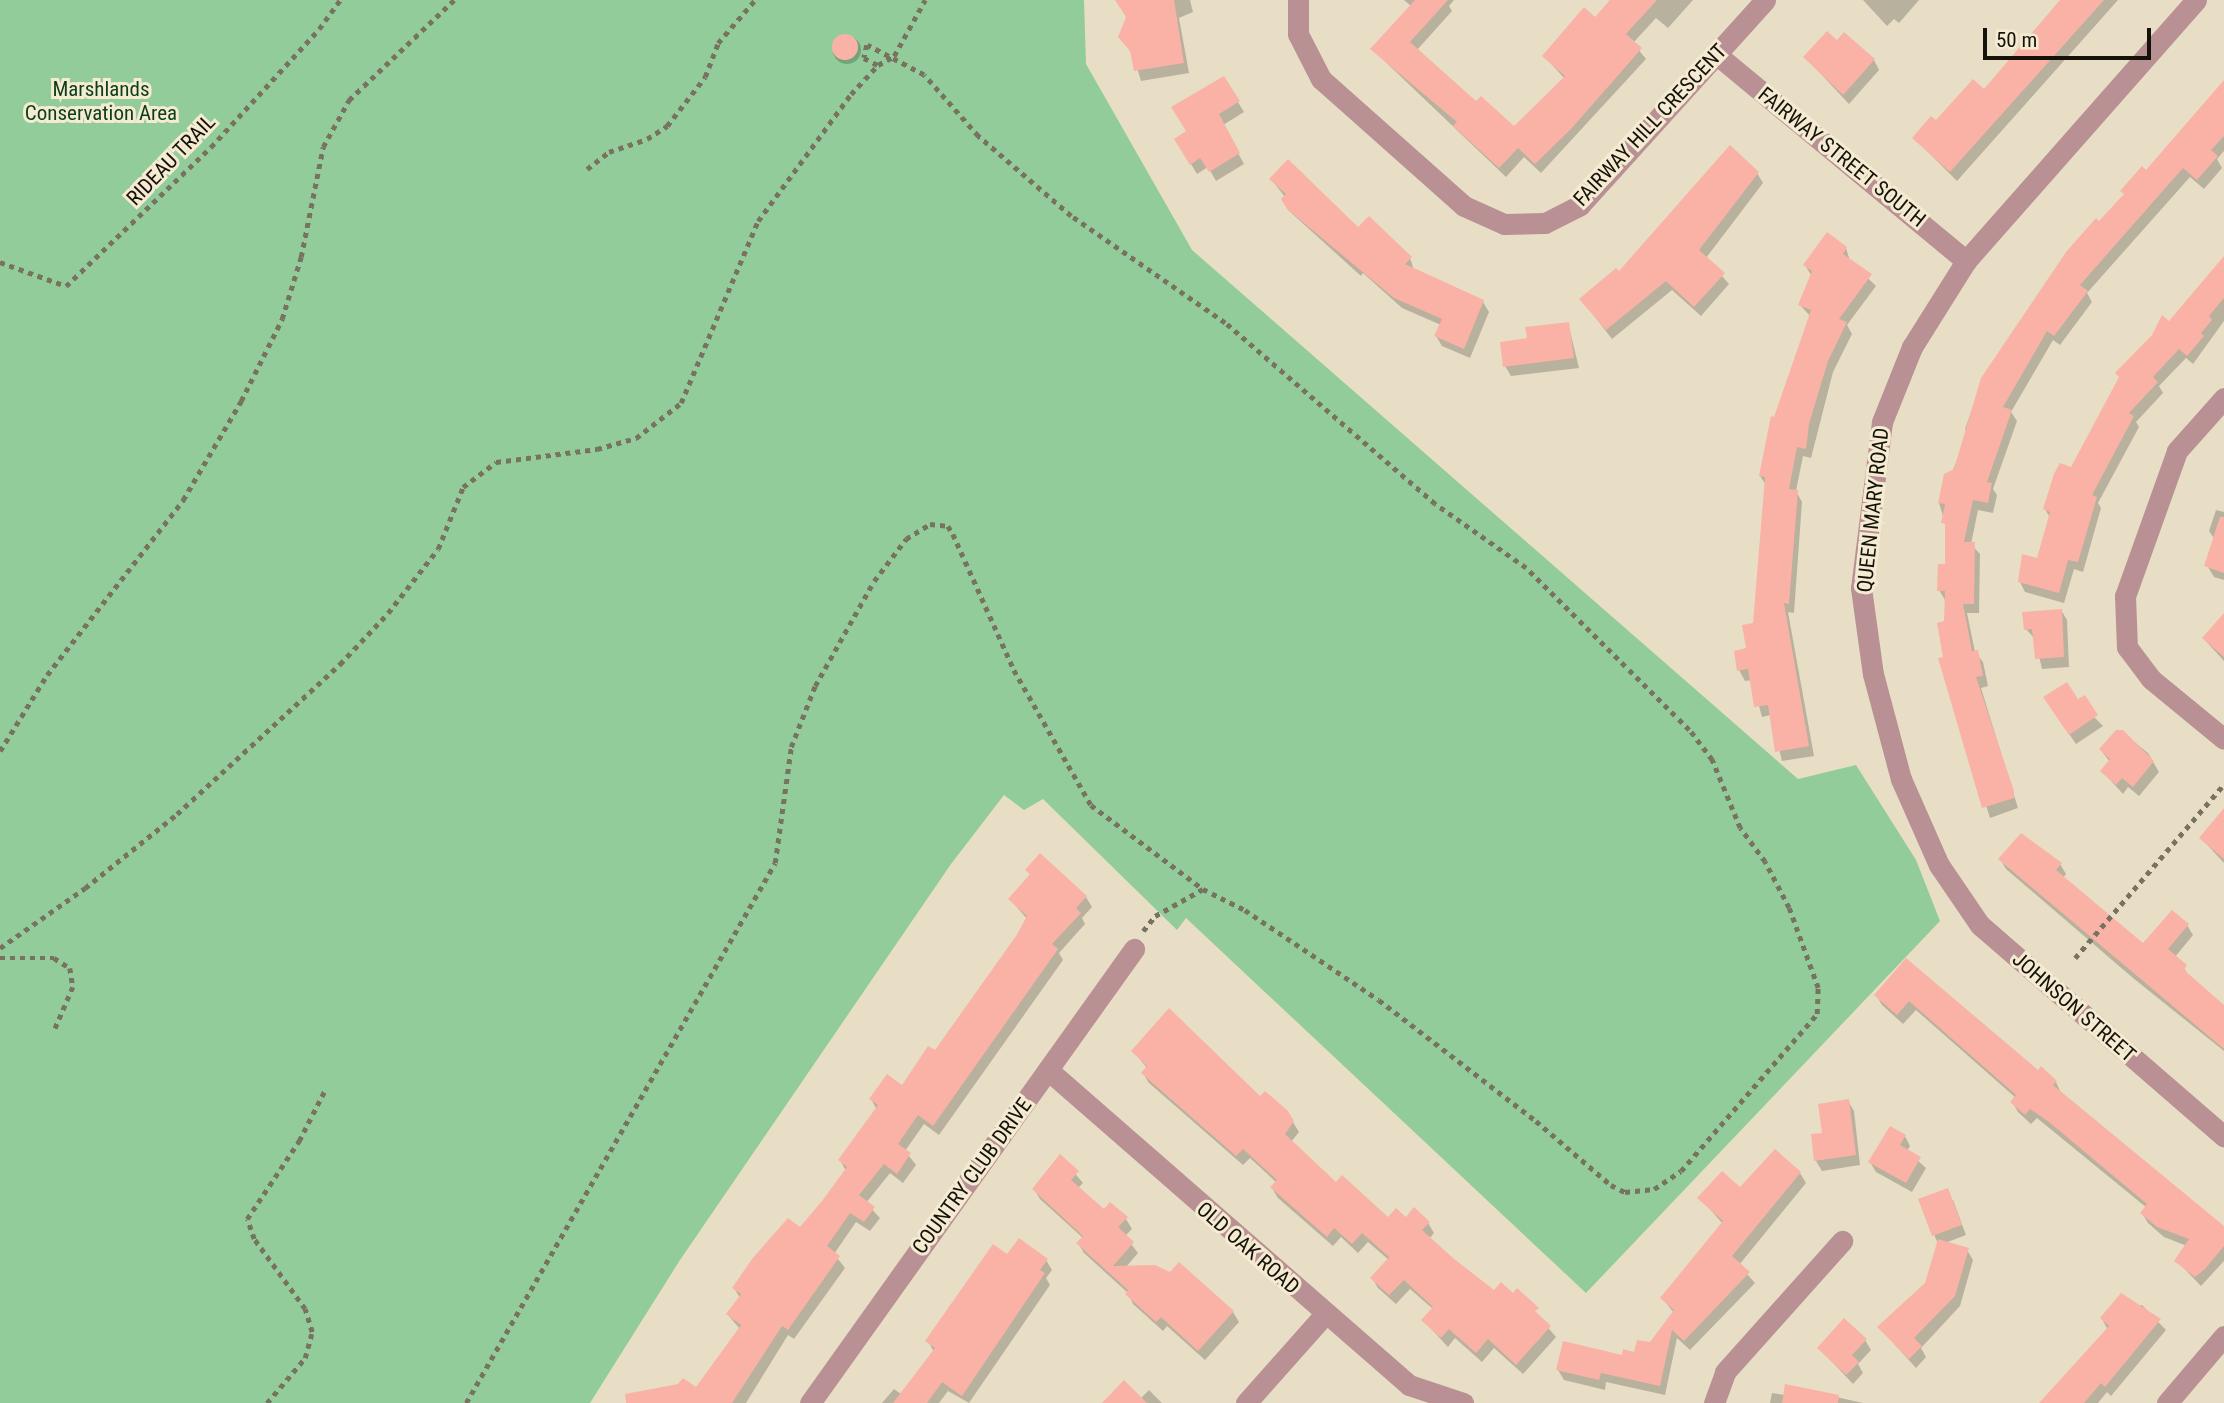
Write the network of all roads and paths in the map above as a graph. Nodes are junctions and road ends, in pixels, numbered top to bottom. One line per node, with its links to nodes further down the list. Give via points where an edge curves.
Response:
1 (340, 0): 13 (path, RIDEAU TRAIL, via 211,147 66,286)
2 (454, 0): 16 (path, via 343,110 323,147 301,257 282,319 230,423 183,500 47,675)
3 (755, 0): 11 (path, via 718,43 705,77 667,125 647,139 609,152)
4 (925, 0): 9 (path)
5 (1298, 0): 8 (street, FAIRWAY HILL CRESCENT, via 1298,34 1321,79 1464,206 1504,224 1545,223 1580,205)
6 (1765, 0): 8 (street, FAIRWAY HILL CRESCENT)
7 (2196, 0): 12 (street, QUEEN MARY ROAD)
8 (1716, 54): 12 (street, FAIRWAY STREET SOUTH)
9 (894, 56): 10 (path); 10 (path, via 867,46 864,58); 19 (path, via 924,75 978,136 1071,216 1225,323 1435,504 1526,568 1689,730 1712,760 1740,828 1789,908 1819,1000 1810,1024 1681,1171 1654,1189 1625,1192 1379,1000 1245,910)
10 (878, 65): 20 (path, via 851,94 758,221 681,403 636,438 597,449 496,463 463,487 438,549 340,664 177,814)
11 (587, 169)
12 (1966, 261): 18 (street, QUEEN MARY ROAD, via 1912,347 1882,422 1861,588 1873,674 1901,779)
13 (0, 262)
14 (2224, 398): 15 (street, via 2177,451 2125,596 2127,647 2151,679)
15 (2224, 739)
16 (0, 751)
17 (2224, 784): 25 (path)
18 (1939, 864): 29 (street, JOHNSON STREET, via 1980,925)
19 (1203, 889): 22 (path, via 1155,916); 34 (path, via 1091,805 1014,670 953,534 939,524 919,527 869,589 800,716 791,747 775,863)
20 (11, 940): 21 (path); 23 (path)
21 (0, 941)
22 (1137, 942): 27 (street, COUNTRY CLUB DRIVE)
23 (0, 948)
24 (0, 958): 26 (path, via 54,958 70,968 73,986)
25 (2075, 958)
26 (55, 1029)
27 (1048, 1070): 31 (street, OLD OAK ROAD); 35 (street, COUNTRY CLUB DRIVE)
28 (325, 1090): 33 (path, via 299,1142 247,1219 254,1239 305,1309 312,1332 304,1358)
29 (2224, 1136)
30 (1842, 1241): 38 (street, via 1725,1372)
31 (1324, 1315): 36 (street); 37 (street, OLD OAK ROAD, via 1409,1385)
32 (2224, 1336): 39 (street)
33 (267, 1403)
34 (466, 1403)
35 (810, 1403)
36 (1246, 1403)
37 (1463, 1403)
38 (1714, 1403)
39 (2166, 1403)

